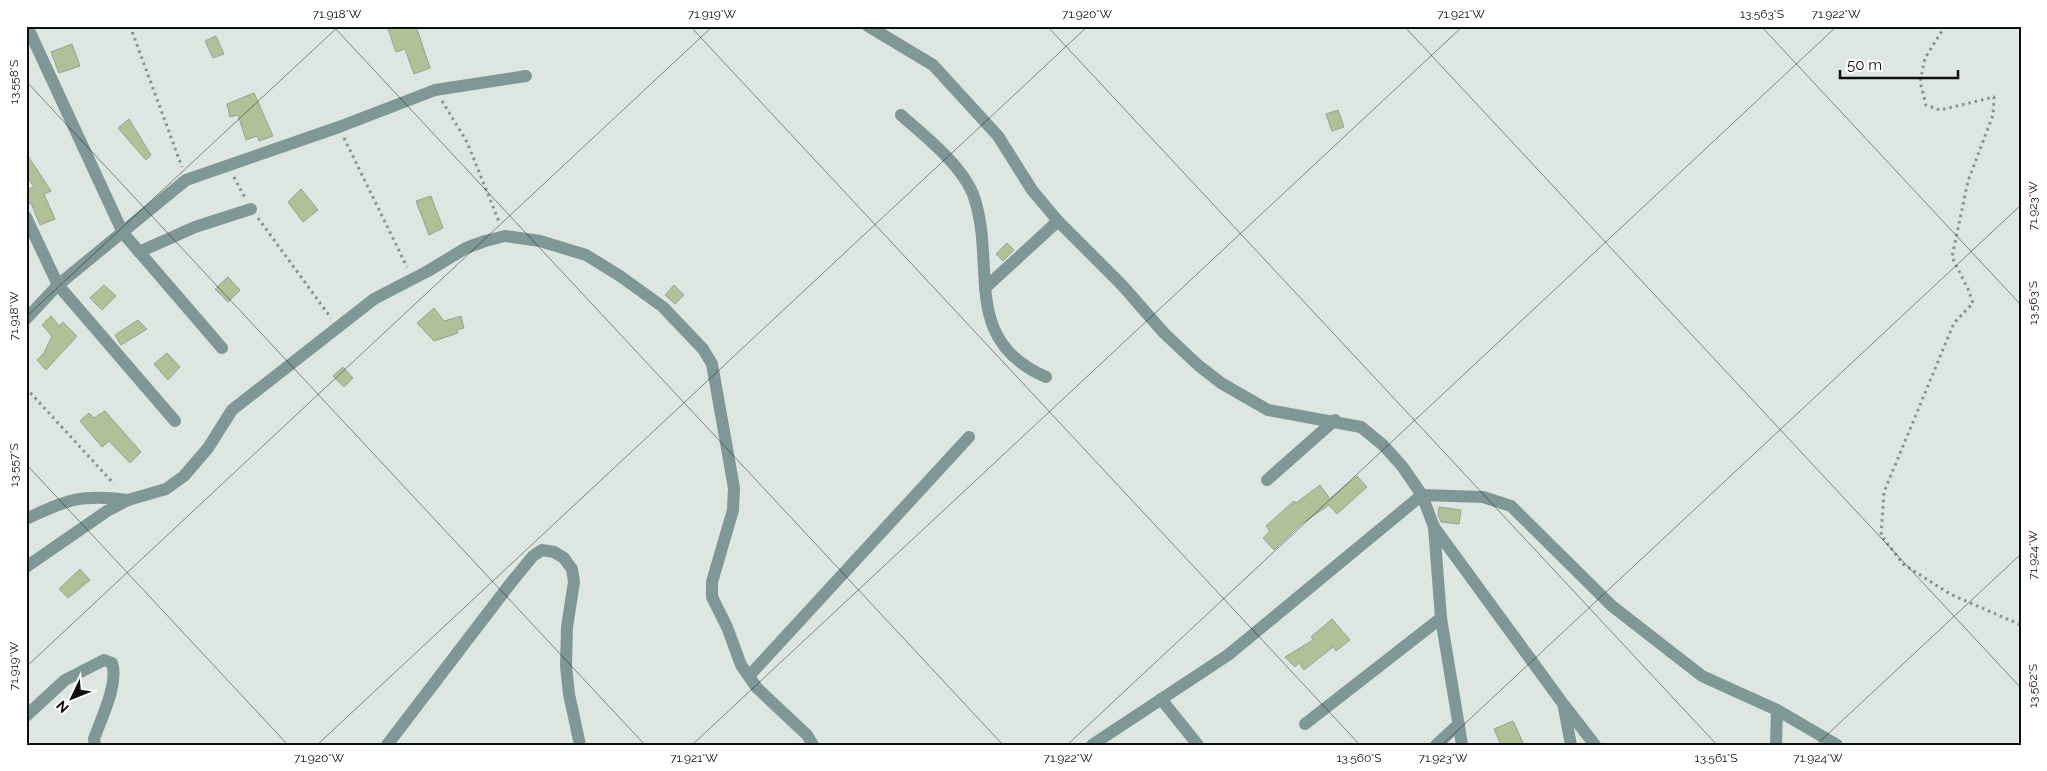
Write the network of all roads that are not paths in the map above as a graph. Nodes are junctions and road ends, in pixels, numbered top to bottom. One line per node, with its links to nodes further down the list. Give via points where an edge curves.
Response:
1 (27, 26): 8 (street)
2 (868, 26): 7 (street, via 933,65 998,136 1032,190)
3 (526, 76): 8 (street, via 435,90 339,128 186,180)
4 (901, 115): 11 (street, via 938,148 974,197)
5 (251, 209): 9 (street, via 195,227)
6 (26, 217): 10 (street)
7 (1058, 220): 11 (street); 15 (street, via 1164,333 1221,383 1268,410)
8 (123, 233): 9 (street); 10 (street)
9 (139, 252): 13 (street)
10 (58, 285): 12 (street); 16 (street)
11 (985, 288): 14 (street, via 987,312 1008,352 1031,371)
12 (26, 319)
13 (222, 348)
14 (1046, 377)
15 (1335, 420): 18 (street); 19 (street, via 1361,427 1384,445)
16 (176, 421)
17 (970, 436): 25 (street)
18 (1267, 480)
19 (1422, 495): 22 (street); 26 (street, via 1228,655); 28 (street, via 1483,497 1511,506 1612,606 1702,676)
20 (128, 500): 21 (street, via 97,496 78,498); 23 (street); 25 (street, via 166,489 184,476 208,448 232,410 374,299 466,248 505,236 540,241 586,255 662,307 703,349 712,364 734,488 733,510 712,582 712,597 741,665)
21 (26, 520)
22 (1434, 527): 24 (street); 27 (street)
23 (26, 567)
24 (1441, 618): 30 (street); 31 (street)
25 (749, 676): 35 (street)
26 (1161, 699): 36 (street); 37 (street)
27 (1564, 705): 40 (street); 41 (street)
28 (1776, 710): 42 (street); 43 (street)
29 (26, 716): 32 (street, via 65,680 104,660 112,663 115,672)
30 (1305, 724)
31 (1459, 724): 38 (street); 39 (street)
32 (92, 743)
33 (387, 745): 34 (street, via 510,584 542,550 564,558 572,569 574,582 567,627 566,666 568,694)
34 (580, 745)
35 (813, 745)
36 (1092, 745)
37 (1198, 745)
38 (1436, 745)
39 (1462, 745)
40 (1571, 745)
41 (1595, 745)
42 (1776, 745)
43 (1837, 745)

